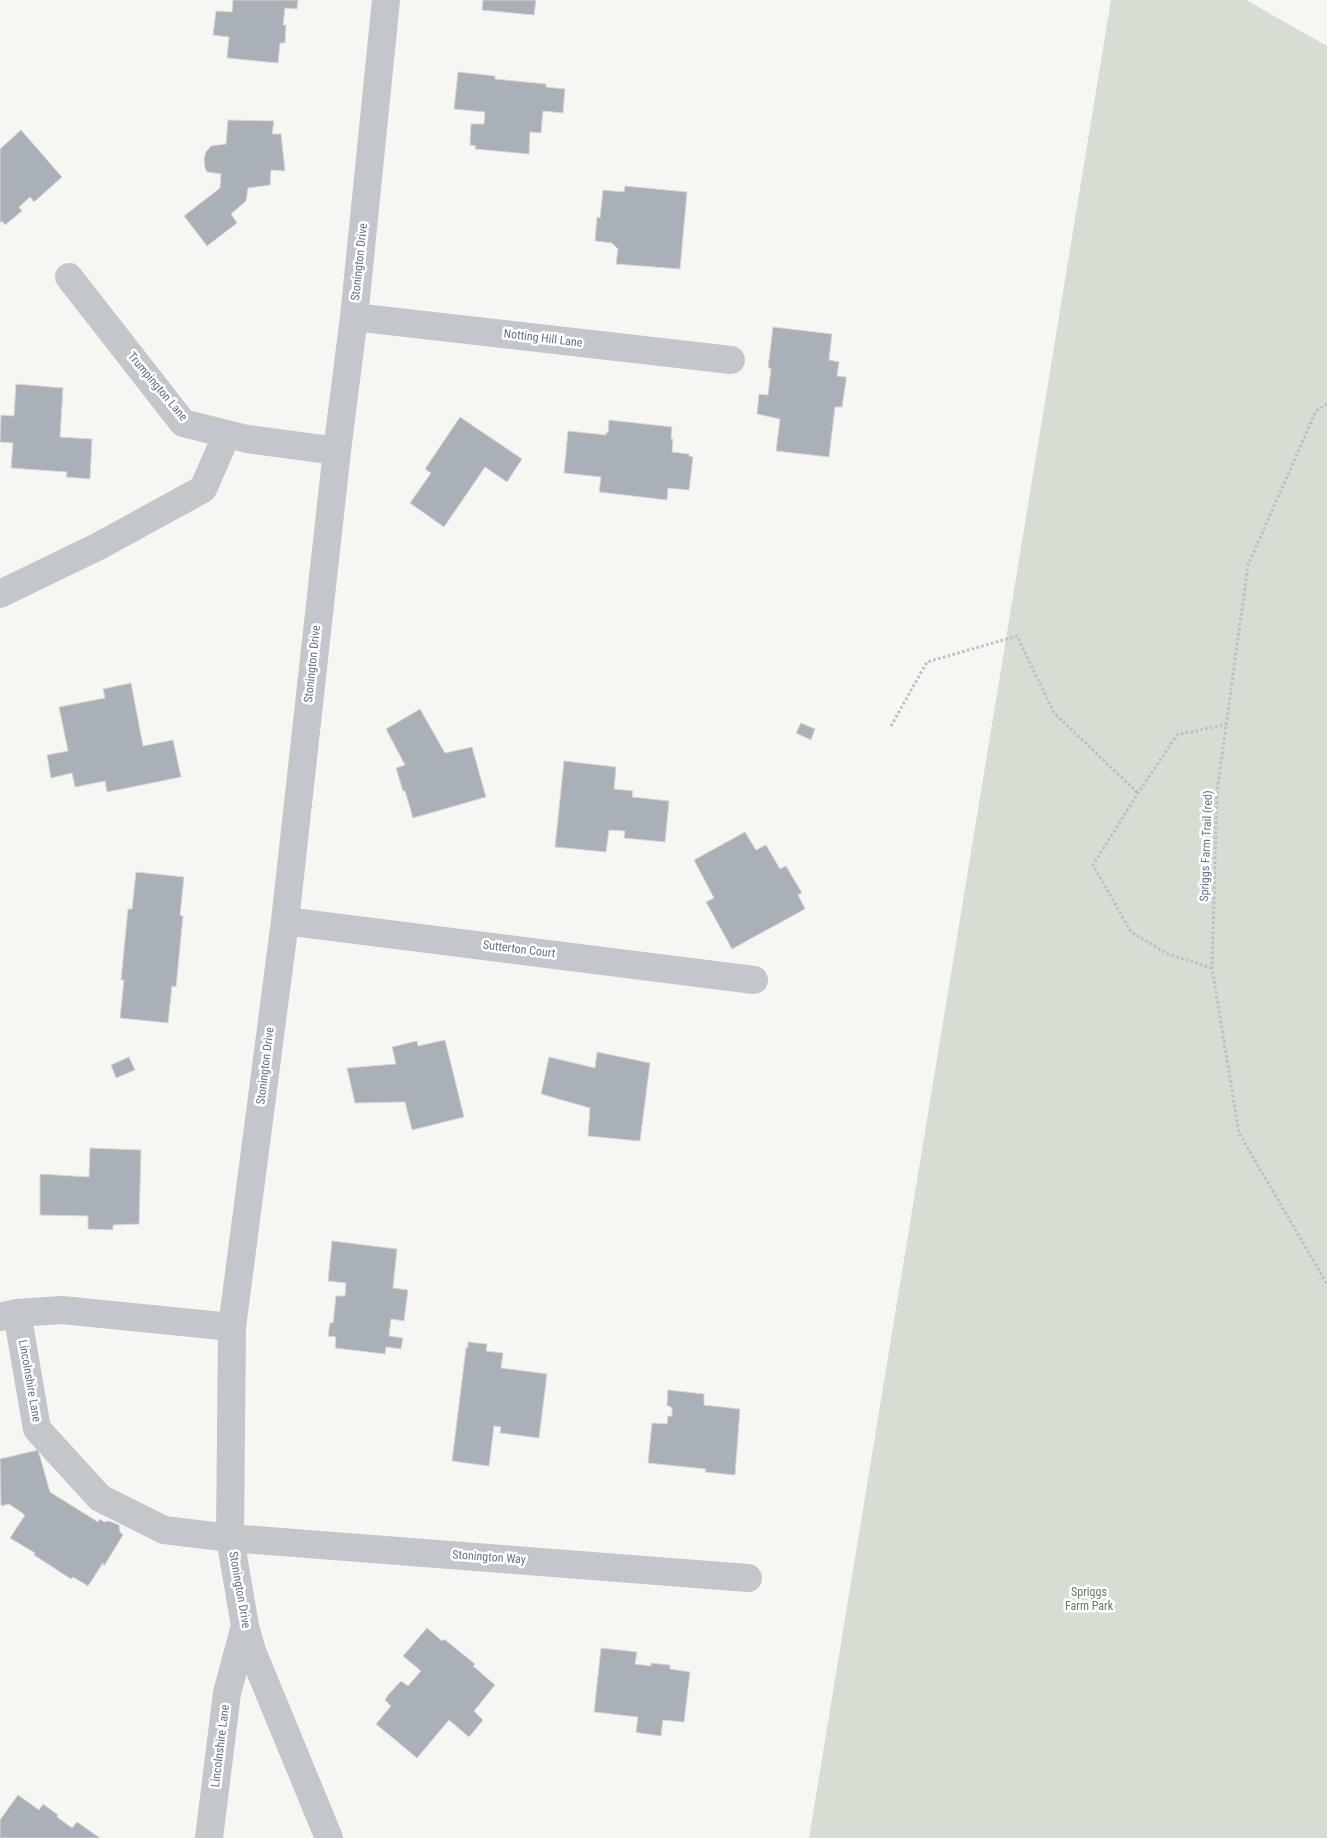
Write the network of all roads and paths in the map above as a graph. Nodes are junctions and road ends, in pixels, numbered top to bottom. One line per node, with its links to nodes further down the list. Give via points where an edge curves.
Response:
1 (386, 0): 3 (street, Stonington Drive)
2 (69, 277): 6 (street, Trumpington Lane, via 184,423)
3 (354, 317): 4 (street, Notting Hill Lane); 7 (street, Stonington Drive)
4 (731, 360)
5 (1327, 404): 9 (path, Spriggs Farm Trail (red), via 1316,411 1248,565)
6 (228, 434): 7 (street, Trumpington Lane); 8 (street, via 203,489 99,546)
7 (337, 450): 12 (street, Stonington Drive)
8 (0, 594)
9 (1227, 724): 11 (path, via 1177,735); 13 (path, Spriggs Farm Trail (red), via 1217,792)
10 (891, 726): 11 (path, via 927,662 1017,636 1054,713)
11 (1138, 793): 13 (path, via 1093,865 1131,932 1168,954)
12 (285, 921): 14 (street, Sutterton Court); 17 (street, Stonington Drive)
13 (1212, 968): 15 (path, Spriggs Farm Trail (red), via 1239,1133)
14 (754, 980)
15 (1327, 1284)
16 (8, 1315): 17 (street, via 62,1310); 18 (street, Lincolnshire Lane, via 37,1429 100,1498 164,1530)
17 (232, 1327): 18 (street, Stonington Drive)
18 (230, 1538): 19 (street, Stonington Way); 20 (street, Stonington Drive)
19 (748, 1578)
20 (245, 1626): 21 (street, Lincolnshire Lane, via 227,1693); 22 (street, Stonington Drive, via 252,1651)
21 (209, 1838)
22 (329, 1838)

